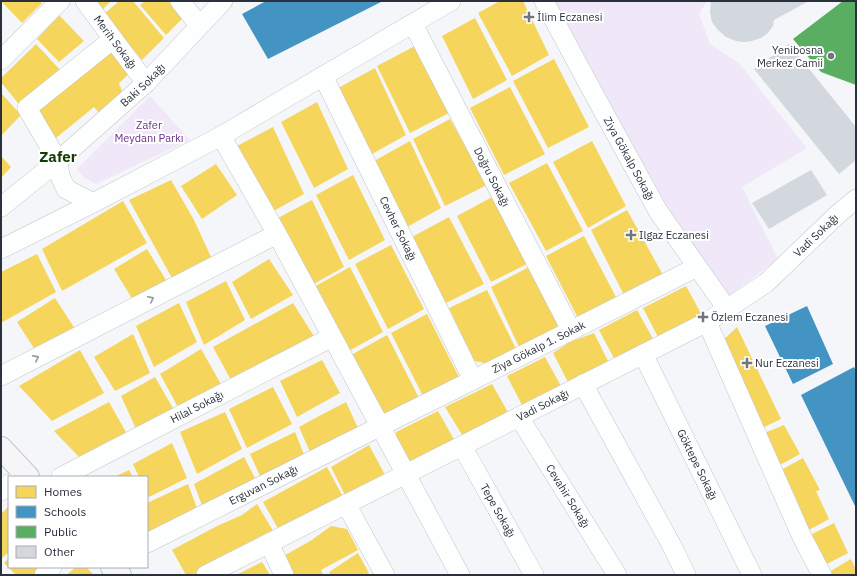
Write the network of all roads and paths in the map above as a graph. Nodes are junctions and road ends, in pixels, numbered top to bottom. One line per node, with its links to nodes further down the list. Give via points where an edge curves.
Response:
1 (60, 1): 10 (street)
2 (85, 1): 9 (street, Merih Sokağı)
3 (180, 1): 8 (street)
4 (223, 1): 8 (street, Baki Sokağı)
5 (451, 1): 7 (street)
6 (544, 1): 20 (street, Ziya Gökalp Sokağı, via 658,211)
7 (413, 24): 11 (street); 23 (street, Doğru Sokağı)
8 (199, 25): 12 (street, Baki Sokağı)
9 (113, 39): 12 (street, Merih Sokağı); 14 (street, via 27,108)
10 (1, 60)
11 (323, 76): 13 (street); 27 (street, Cevher Sokağı)
12 (146, 83): 14 (street, Baki Sokağı)
13 (221, 136): 16 (street); 18 (street)
14 (58, 161): 16 (street, via 60,176 66,189); 17 (street, Baki Sokağı)
15 (856, 199): 21 (street, Vadi Sokağı, via 766,283)
16 (94, 203): 19 (street)
17 (1, 207)
18 (277, 234): 24 (street); 26 (street, one-way to 18)
19 (1, 249)
20 (697, 267): 21 (street, Ziya Gökalp Sokağı); 23 (street, Ziya Gökalp 1. Sokak)
21 (727, 309): 22 (street, Vadi Sokağı)
22 (707, 322): 25 (street, Vadi Sokağı); 47 (street, via 802,537)
23 (571, 330): 27 (street, Ziya Gökalp 1. Sokak)
24 (332, 337): 30 (street); 35 (street, Hilal Sokağı)
25 (643, 354): 28 (street, Vadi Sokağı); 46 (street, Göktepe Sokağı)
26 (1, 376)
27 (473, 380): 30 (street, Ziya Gökalp 1. Sokak)
28 (584, 384): 29 (street, Vadi Sokağı); 45 (street)
29 (519, 417): 31 (street, Vadi Sokağı); 44 (street, Cevahir Sokağı)
30 (380, 426): 33 (street); 37 (street, Erguvan Sokağı)
31 (462, 446): 33 (street, Vadi Sokağı); 43 (street, Tepe Sokağı)
32 (1, 448): 34 (street)
33 (406, 474): 36 (street, Vadi Sokağı); 42 (street)
34 (18, 476)
35 (63, 476)
36 (346, 504): 38 (street, Vadi Sokağı); 41 (street)
37 (148, 542)
38 (269, 543): 39 (street, Vadi Sokağı); 40 (street)
39 (206, 575)
40 (284, 575)
41 (385, 575)
42 (460, 575)
43 (534, 575)
44 (617, 575)
45 (686, 575)
46 (752, 575)
47 (822, 575)

